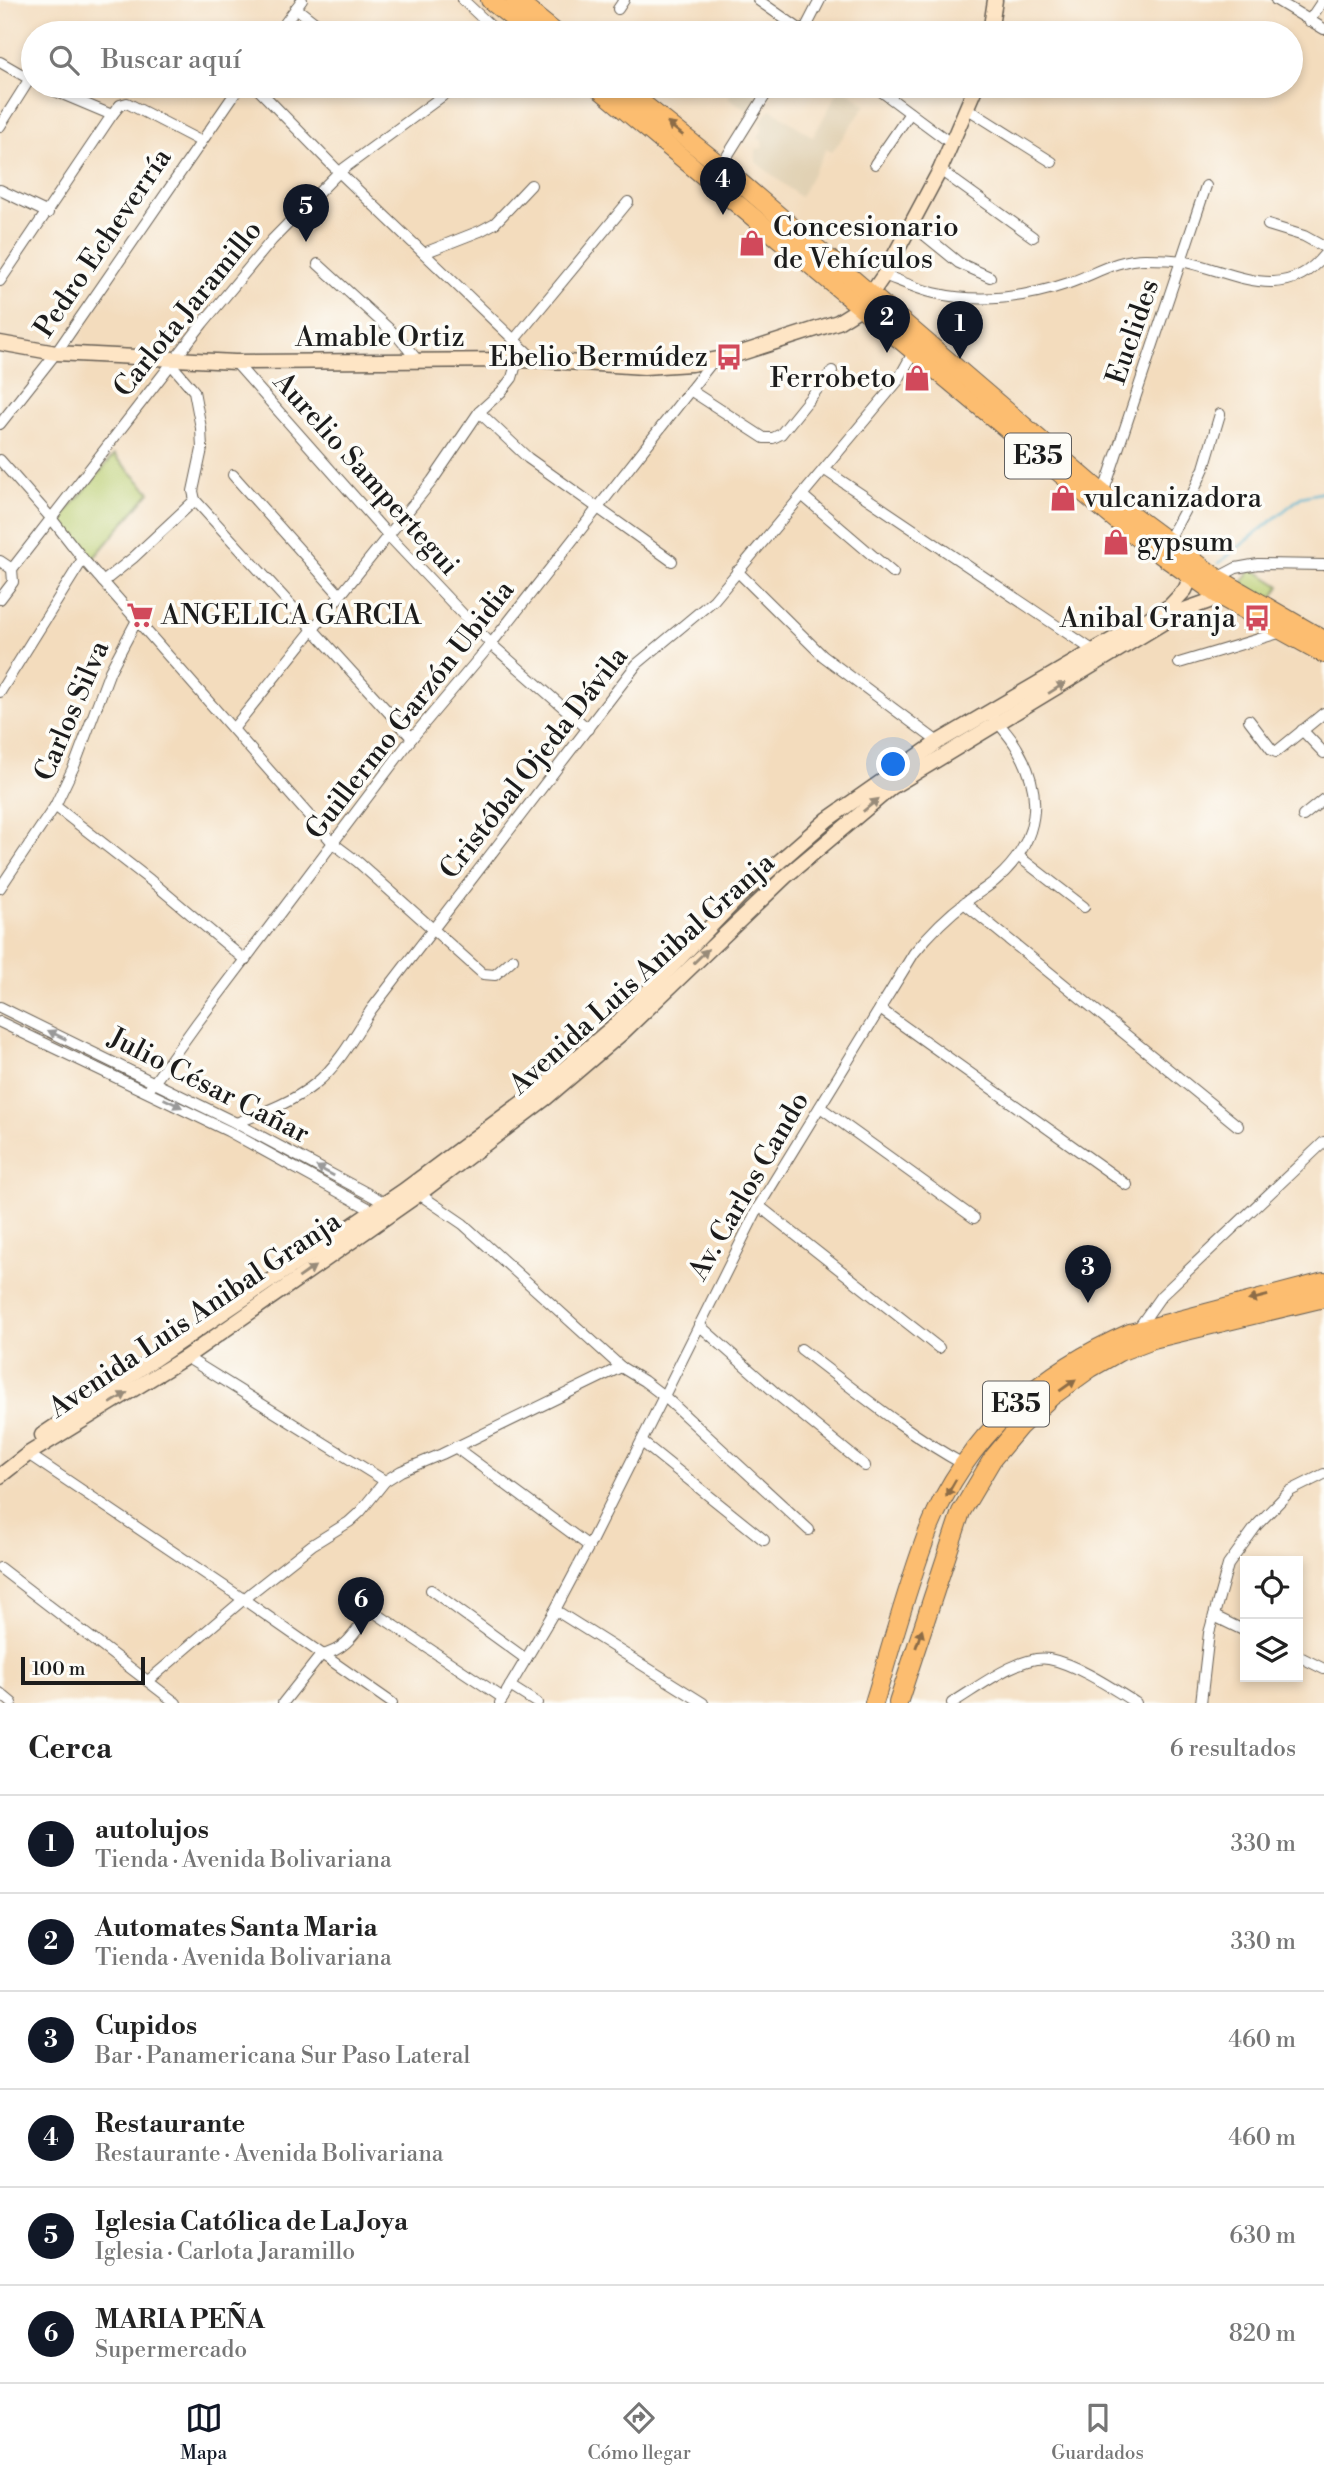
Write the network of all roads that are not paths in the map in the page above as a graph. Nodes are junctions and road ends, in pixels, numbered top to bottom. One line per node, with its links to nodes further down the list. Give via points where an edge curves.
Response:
1 (463, 0): 12 (street)
2 (490, 0): 13 (highway)
3 (514, 0): 14 (highway)
4 (758, 0): 15 (street)
5 (820, 0): 16 (street)
6 (995, 0): 17 (main road)
7 (1276, 0): 18 (street)
8 (1323, 0): 18 (street)
9 (299, 4): 10 (street); 11 (street)
10 (287, 21)
11 (316, 21)
12 (486, 21)
13 (516, 21)
14 (541, 21)
15 (787, 21)
16 (810, 21)
17 (992, 21)
18 (1309, 21): 19 (street)
19 (1324, 29)
20 (0, 62): 21 (street)
21 (21, 75)
22 (21, 96): 35 (street)
23 (72, 98): 34 (street)
24 (231, 98): 36 (street, Pedro Echeverría)
25 (266, 98): 42 (street)
26 (440, 98): 42 (street, Carlota Jaramillo)
27 (611, 98): 59 (highway, E35)
28 (636, 98): 40 (highway, E35, one-way to 28)
29 (764, 98): 40 (street)
30 (890, 98): 33 (street)
31 (972, 98): 32 (main road)
32 (968, 109): 37 (main road); 38 (street)
33 (910, 113): 37 (street); 39 (street)
34 (113, 115): 36 (street, via 127,103); 47 (street)
35 (0, 126)
36 (200, 141): 63 (street, Pedro Echeverría)
37 (953, 144): 41 (main road)
38 (1052, 162)
39 (875, 164)
40 (721, 166): 59 (highway, E35)
41 (940, 170): 48 (main road); 50 (street)
42 (339, 172): 52 (street); 68 (street, Carlota Jaramillo, via 272,240)
43 (531, 185): 52 (street, via 495,223)
44 (1206, 186): 54 (street, Euclides)
45 (0, 190): 47 (street)
46 (628, 202): 60 (street)
47 (48, 213): 58 (street)
48 (911, 224): 56 (main road); 57 (street, via 959,263)
49 (1268, 225): 51 (street)
50 (1033, 237)
51 (1324, 247)
52 (424, 253): 60 (street)
53 (1324, 255): 54 (street, via 1297,276 1278,283 1257,282)
54 (1181, 261): 56 (street, via 1122,261 1024,297 977,299 934,293); 78 (street, Euclides)
55 (318, 264): 66 (street)
56 (884, 275): 59 (main road)
57 (990, 277)
58 (0, 281)
59 (866, 301): 62 (highway, E35); 67 (main road, Amable Ortiz, via 838,322); 78 (highway, E35)
60 (514, 340): 65 (street)
61 (0, 343): 63 (main road, Amable Ortiz)
62 (914, 351): 76 (street, Cristóbal Ojeda Dávila, via 897,382); 92 (highway, E35, via 1139,540)
63 (56, 353): 68 (main road, Amable Ortiz); 74 (street, Pedro Echeverría)
64 (517, 360): 65 (main road, Amable Ortiz); 66 (main road, Amable Ortiz); 72 (street, via 512,378)
65 (536, 360): 67 (main road, Amable Ortiz, via 644,367)
66 (418, 361): 69 (main road, Amable Ortiz)
67 (713, 361): 71 (street, Guillermo Garzón Ubidia)
68 (173, 362): 69 (main road, Amable Ortiz); 80 (street, via 194,391 198,413 202,449); 82 (street, Carlota Jaramillo)
69 (235, 362): 83 (street, Aurelio Sampertegui)
70 (832, 371): 71 (street, via 773,438 764,438)
71 (690, 390): 81 (street, Guillermo Garzón Ubidia)
72 (479, 412): 81 (street, via 528,458); 83 (street)
73 (1220, 414): 84 (street, via 1204,468)
74 (0, 424)
75 (0, 460): 82 (street)
76 (825, 470): 79 (street, Cristóbal Ojeda Dávila); 103 (street)
77 (233, 475): 95 (street)
78 (1101, 492): 84 (highway, E35)
79 (803, 496): 90 (street, Cristóbal Ojeda Dávila); 91 (street)
80 (195, 500): 94 (street); 99 (street)
81 (598, 508): 87 (street); 102 (street, Guillermo Garzón Ubidia)
82 (51, 518): 85 (street); 89 (street, Carlota Jaramillo)
83 (388, 535): 95 (street); 102 (street, Aurelio Sampertegui)
84 (1167, 543): 93 (highway, E35)
85 (83, 559): 94 (street); 106 (street)
86 (0, 561): 89 (street)
87 (672, 561)
88 (1324, 565): 93 (street, via 1258,564)
89 (12, 569): 97 (street, Carlota Jaramillo, via 13,582)
90 (737, 571): 112 (street, Cristóbal Ojeda Dávila, via 714,600 637,664); 115 (street, via 823,656)
91 (893, 573)
92 (1191, 577): 96 (highway, E35); 103 (main road, Avenida Luis Anibal Granja, via 1170,606)
93 (1217, 578): 101 (highway, E35)
94 (103, 582): 98 (street)
95 (339, 594): 99 (street)
96 (1221, 597): 100 (highway, E35); 110 (main road, Avenida Luis Anibal Granja, one-way to 96, via 1184,610)
97 (0, 599)
98 (137, 620): 111 (street); 118 (street, Carlos Silva, via 110,671)
99 (312, 628): 111 (street); 114 (street)
100 (1282, 631): 104 (highway, E35); 105 (street)
101 (1324, 640)
102 (491, 644): 112 (street, Aurelio Sampertegui); 114 (street, Guillermo Garzón Ubidia)
103 (1094, 651): 107 (main road, Avenida Luis Anibal Granja)
104 (1324, 654)
105 (1179, 663)
106 (0, 692)
107 (990, 712): 110 (street, Av. Carlos Cando); 115 (main road, Avenida Luis Anibal Granja)
108 (1324, 713): 113 (street)
109 (1249, 720): 113 (street, via 1276,752)
110 (999, 724): 121 (street, Av. Carlos Cando, via 1029,770 1035,801 1032,830); 137 (main road, Avenida Luis Anibal Granja, one-way to 110, via 546,1098 622,1033 785,877 892,788)
111 (233, 729): 120 (street)
112 (588, 729): 125 (street, Cristóbal Ojeda Dávila)
113 (1302, 730): 116 (street)
114 (412, 738): 120 (street, Guillermo Garzón Ubidia)
115 (939, 742): 139 (main road, Avenida Luis Anibal Granja, via 828,819 774,865 614,1026)
116 (1324, 752)
117 (1324, 799): 119 (street)
118 (55, 806): 122 (street, Carlos Silva); 127 (street)
119 (1303, 816)
120 (334, 844): 125 (street); 127 (street, Guillermo Garzón Ubidia)
121 (1018, 856): 123 (street, Av. Carlos Cando, via 998,879); 124 (street)
122 (0, 888)
123 (964, 903): 129 (street, Av. Carlos Cando, via 926,938); 134 (street)
124 (1084, 907)
125 (432, 930): 126 (street, via 483,974 495,975); 133 (street, Cristóbal Ojeda Dávila, via 317,1083)
126 (513, 959)
127 (245, 960): 131 (street, Guillermo Garzón Ubidia)
128 (0, 1007): 131 (street, Julio César Cañar, one-way to 128)
129 (880, 1009): 132 (street, Av. Carlos Cando); 136 (street)
130 (0, 1022): 131 (street, Julio César Cañar)
131 (152, 1086): 133 (street, Julio César Cañar); 139 (street, Julio César Cañar, one-way to 139, via 228,1131)
132 (820, 1107): 138 (street, Av. Carlos Cando); 140 (street)
133 (236, 1123): 139 (street, Julio César Cañar, one-way to 133)
134 (1238, 1126)
135 (1324, 1142): 144 (street, via 1169,1288)
136 (1127, 1185)
137 (419, 1194): 139 (main road, Avenida Luis Anibal Granja); 148 (street, via 463,1224)
138 (759, 1206): 143 (street, Av. Carlos Cando); 145 (street)
139 (385, 1210): 147 (main road, Avenida Luis Anibal Granja, one-way to 139); 153 (main road, Avenida Luis Anibal Granja)
140 (974, 1218)
141 (1324, 1282): 144 (highway, E35, one-way to 144)
142 (1324, 1298): 183 (highway, E35, one-way to 142, via 961,1512 993,1458 1019,1427 1051,1397 1119,1352 1153,1339)
143 (699, 1325): 149 (street, Av. Carlos Cando); 155 (street)
144 (1137, 1330): 154 (highway, E35, via 1060,1369 1026,1395 999,1419)
145 (939, 1348)
146 (801, 1349): 154 (street, via 859,1395)
147 (186, 1357): 152 (main road, Avenida Luis Anibal Granja, one-way to 147); 158 (street)
148 (621, 1367): 149 (street); 151 (street)
149 (664, 1397): 150 (street, Av. Carlos Cando); 159 (street)
150 (642, 1442): 160 (street); 161 (street, Av. Carlos Cando)
151 (455, 1447): 158 (street); 161 (street)
152 (28, 1454): 157 (main road, Avenida Luis Anibal Granja); 164 (street)
153 (0, 1464)
154 (965, 1465): 182 (highway, E35, one-way to 182, via 930,1527)
155 (865, 1466)
156 (1324, 1474): 166 (street, via 1290,1491 1257,1525 1228,1565)
157 (0, 1476)
158 (385, 1481): 164 (street, via 349,1522)
159 (808, 1530)
160 (764, 1540)
161 (589, 1546): 165 (street, Av. Carlos Cando)
162 (0, 1568): 172 (street)
163 (431, 1590): 170 (street)
164 (243, 1599): 168 (street); 172 (street)
165 (555, 1610): 170 (street, Av. Carlos Cando); 181 (street)
166 (1214, 1616): 167 (street); 186 (street)
167 (1240, 1629)
168 (321, 1655): 175 (street, via 347,1644 374,1612); 178 (street); 179 (street)
169 (1303, 1658): 171 (street)
170 (526, 1659): 173 (street, Av. Carlos Cando)
171 (1324, 1669)
172 (148, 1681): 177 (street)
173 (510, 1686): 175 (street, Av. Carlos Cando); 180 (street)
174 (0, 1693): 176 (street)
175 (501, 1700)
176 (12, 1703)
177 (176, 1703)
178 (283, 1703)
179 (392, 1703)
180 (537, 1703)
181 (703, 1703)
182 (874, 1703)
183 (898, 1703)
184 (952, 1703): 185 (street, via 1023,1662 1047,1658)
185 (1136, 1703)
186 (1201, 1703)

